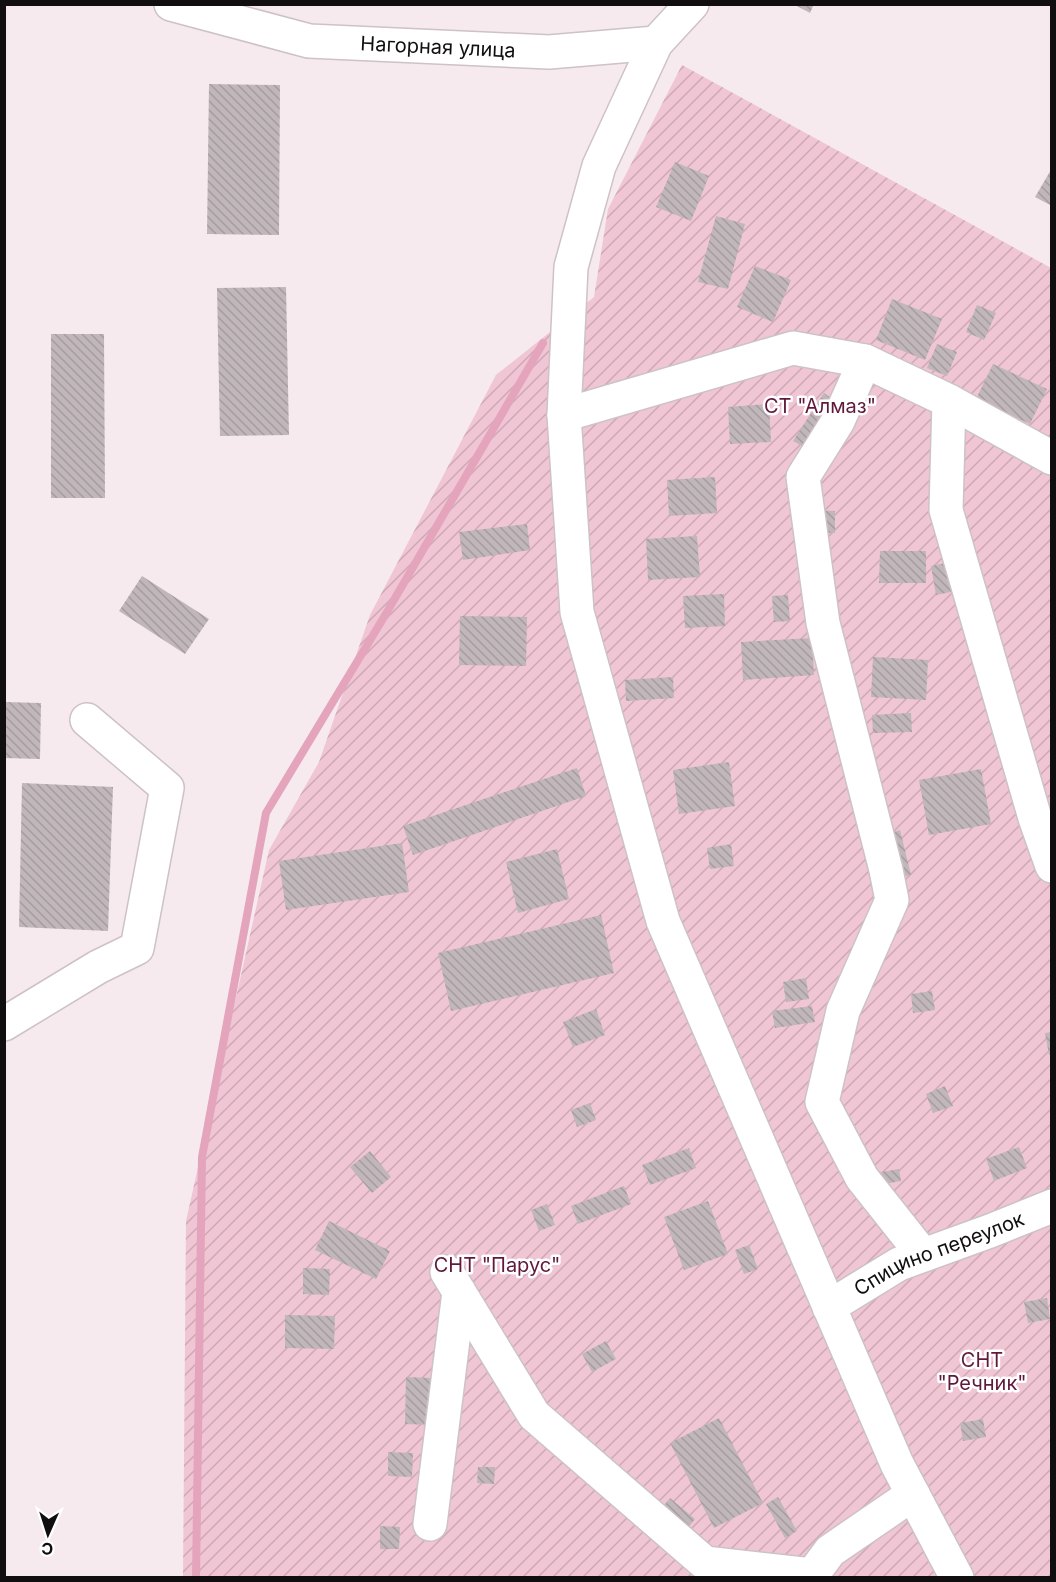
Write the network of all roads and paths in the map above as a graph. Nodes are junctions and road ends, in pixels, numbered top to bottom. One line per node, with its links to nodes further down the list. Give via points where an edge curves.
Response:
1 (171, 4): 3 (street, Нагорная улица, via 309,41 549,52)
2 (692, 4): 3 (street)
3 (656, 43): 6 (street, via 599,166 572,267)
4 (865, 361): 5 (street); 6 (street, via 793,348); 12 (street, via 838,421 803,477 823,623 891,900 843,1011 822,1102 862,1178)
5 (949, 401): 7 (street); 9 (street, via 946,510)
6 (564, 415): 13 (street, via 577,612 663,921)
7 (1052, 458)
8 (87, 720): 10 (street, via 167,788 137,948)
9 (1052, 866)
10 (4, 1024)
11 (1052, 1206): 12 (street, Спицино переулок)
12 (923, 1255): 13 (street, Спицино переулок, via 899,1264)
13 (829, 1307): 14 (street)
14 (913, 1494): 16 (street, via 830,1551); 17 (street)
15 (430, 1524): 16 (street, via 453,1282 534,1415 705,1563)
16 (811, 1576)
17 (957, 1578)

